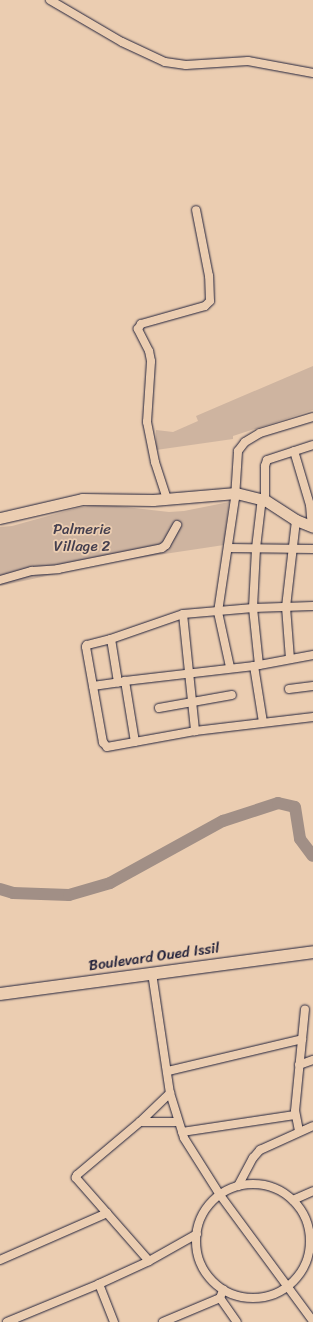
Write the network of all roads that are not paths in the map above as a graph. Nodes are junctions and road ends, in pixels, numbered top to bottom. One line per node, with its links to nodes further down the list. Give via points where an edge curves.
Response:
1 (50, 0): 2 (street, via 164,62 186,65 248,61)
2 (313, 73)
3 (196, 210): 10 (street, via 210,301 204,306 141,324 138,329 151,361 147,422 155,462)
4 (313, 417): 9 (street, via 260,433 241,446 238,451)
5 (313, 445): 6 (street)
6 (294, 451): 8 (street); 11 (street, via 267,460)
7 (313, 481): 8 (street)
8 (304, 483): 15 (street)
9 (236, 493): 10 (street); 11 (street); 16 (street)
10 (167, 499): 12 (street, via 82,499)
11 (263, 499): 13 (street); 17 (street)
12 (0, 518)
13 (296, 520): 15 (street); 18 (street)
14 (177, 525): 20 (street, via 162,548 65,568 32,571)
15 (313, 527)
16 (228, 548): 17 (street); 24 (street)
17 (256, 548): 18 (street); 23 (street)
18 (293, 548): 19 (street); 22 (street)
19 (313, 549)
20 (0, 580)
21 (313, 606): 22 (street)
22 (286, 607): 23 (street); 28 (street)
23 (253, 608): 24 (street); 29 (street)
24 (218, 612): 25 (street); 30 (street)
25 (183, 614): 26 (street); 31 (street)
26 (111, 639): 32 (street); 33 (street, via 86,647)
27 (313, 655): 28 (street)
28 (290, 659): 29 (street)
29 (257, 665): 30 (street); 40 (street)
30 (230, 667): 31 (street)
31 (189, 672): 32 (street); 37 (street)
32 (122, 682): 33 (street); 42 (street)
33 (93, 686): 42 (street, via 104,745 107,747)
34 (313, 686): 35 (street)
35 (289, 689)
36 (232, 695): 37 (street)
37 (192, 701): 38 (street); 41 (street)
38 (159, 708)
39 (313, 717): 40 (street)
40 (263, 722): 41 (street)
41 (195, 731): 42 (street)
42 (136, 742)
43 (313, 952): 44 (main road, Boulevard Oued Issil)
44 (152, 973): 45 (main road, Boulevard Oued Issil); 50 (street)
45 (0, 994)
46 (305, 1009): 47 (street)
47 (302, 1039): 49 (street); 50 (street)
48 (313, 1060): 49 (street)
49 (299, 1065): 52 (street)
50 (168, 1071): 51 (street)
51 (170, 1093): 53 (street); 54 (street)
52 (295, 1115): 56 (street); 57 (street)
53 (140, 1122): 54 (street); 62 (street, via 76,1176)
54 (178, 1122): 57 (street)
55 (313, 1126): 56 (street)
56 (299, 1131): 58 (street, via 260,1150)
57 (182, 1132): 60 (street)
58 (238, 1186): 60 (street); 61 (street, via 257,1184 276,1189)
59 (313, 1191): 61 (street)
60 (220, 1195): 63 (street, via 204,1213); 68 (street)
61 (293, 1200): 66 (street, via 303,1213 309,1229)
62 (107, 1214): 64 (street); 65 (street)
63 (197, 1234): 65 (street); 69 (street, via 198,1256)
64 (0, 1260)
65 (149, 1261): 67 (street)
66 (310, 1261): 68 (street)
67 (99, 1284): 71 (street); 72 (street)
68 (288, 1287): 69 (street, via 273,1295 256,1298); 70 (street)
69 (221, 1294): 73 (street); 74 (street)
70 (313, 1321)
71 (7, 1322)
72 (114, 1322)
73 (163, 1322)
74 (237, 1322)

